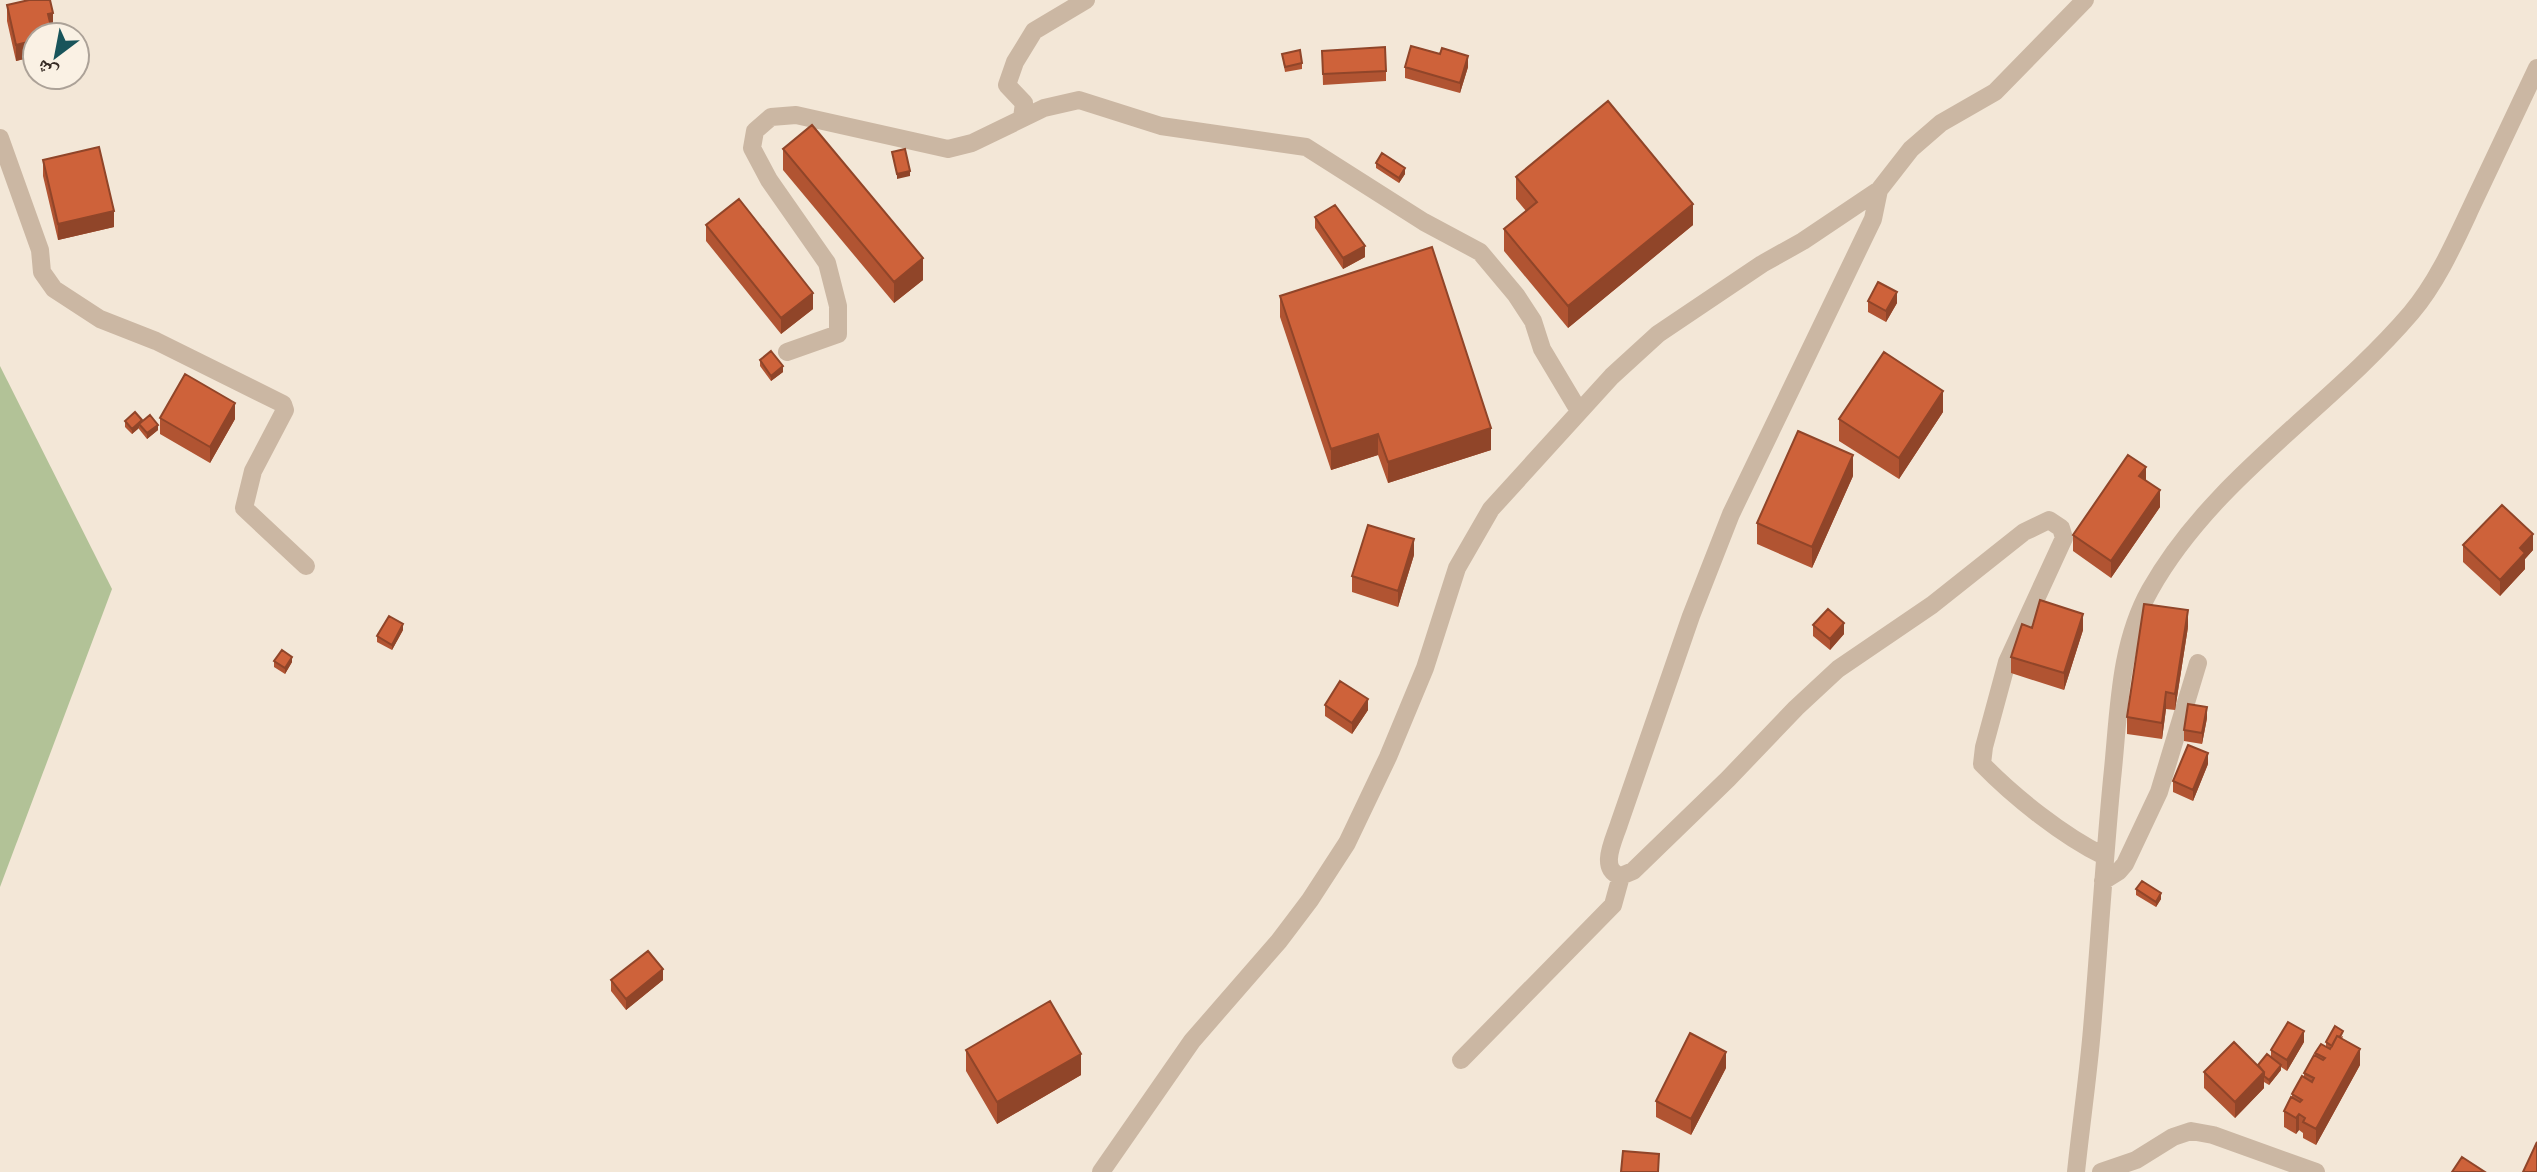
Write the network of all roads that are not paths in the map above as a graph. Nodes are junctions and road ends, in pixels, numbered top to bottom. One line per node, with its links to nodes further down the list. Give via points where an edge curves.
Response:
1 (1086, 0): 4 (street, via 1034,31 1015,62 1007,85 1024,103)
2 (2085, 0): 6 (street, via 1995,92 1941,123 1912,149)
3 (2537, 68): 11 (street, via 2457,238 2412,312 2203,516 2149,591 2125,662)
4 (1022, 118): 7 (street, via 972,143 948,149 796,115 771,117 755,131 752,148 827,263 838,306 838,334); 8 (street, via 1044,107 1079,100 1161,126 1306,147 1480,252 1533,321 1542,349)
5 (0, 138): 9 (street, via 40,250 42,272 54,289 100,319 156,341 283,404 285,410 253,471 244,508)
6 (1879, 190): 8 (street, via 1658,334); 12 (street, via 1873,219 1731,514 1691,616 1611,849 1608,863 1614,874)
7 (787, 352)
8 (1579, 411): 15 (street, via 1491,509 1457,568 1424,668 1348,843 1279,941 1192,1041)
9 (306, 566)
10 (2198, 663): 13 (street, via 2159,792 2125,864)
11 (2104, 856): 12 (street, via 2049,822 1982,764 2007,662 2063,543 2061,528 2049,520 2024,532 1932,605 1838,669 1633,871); 13 (street)
12 (1621, 876): 14 (street, via 1613,905)
13 (2103, 881): 16 (street)
14 (1461, 1060)
15 (1101, 1172)
16 (2076, 1172)
17 (2101, 1172): 18 (street, via 2192,1131)
18 (2316, 1172)

